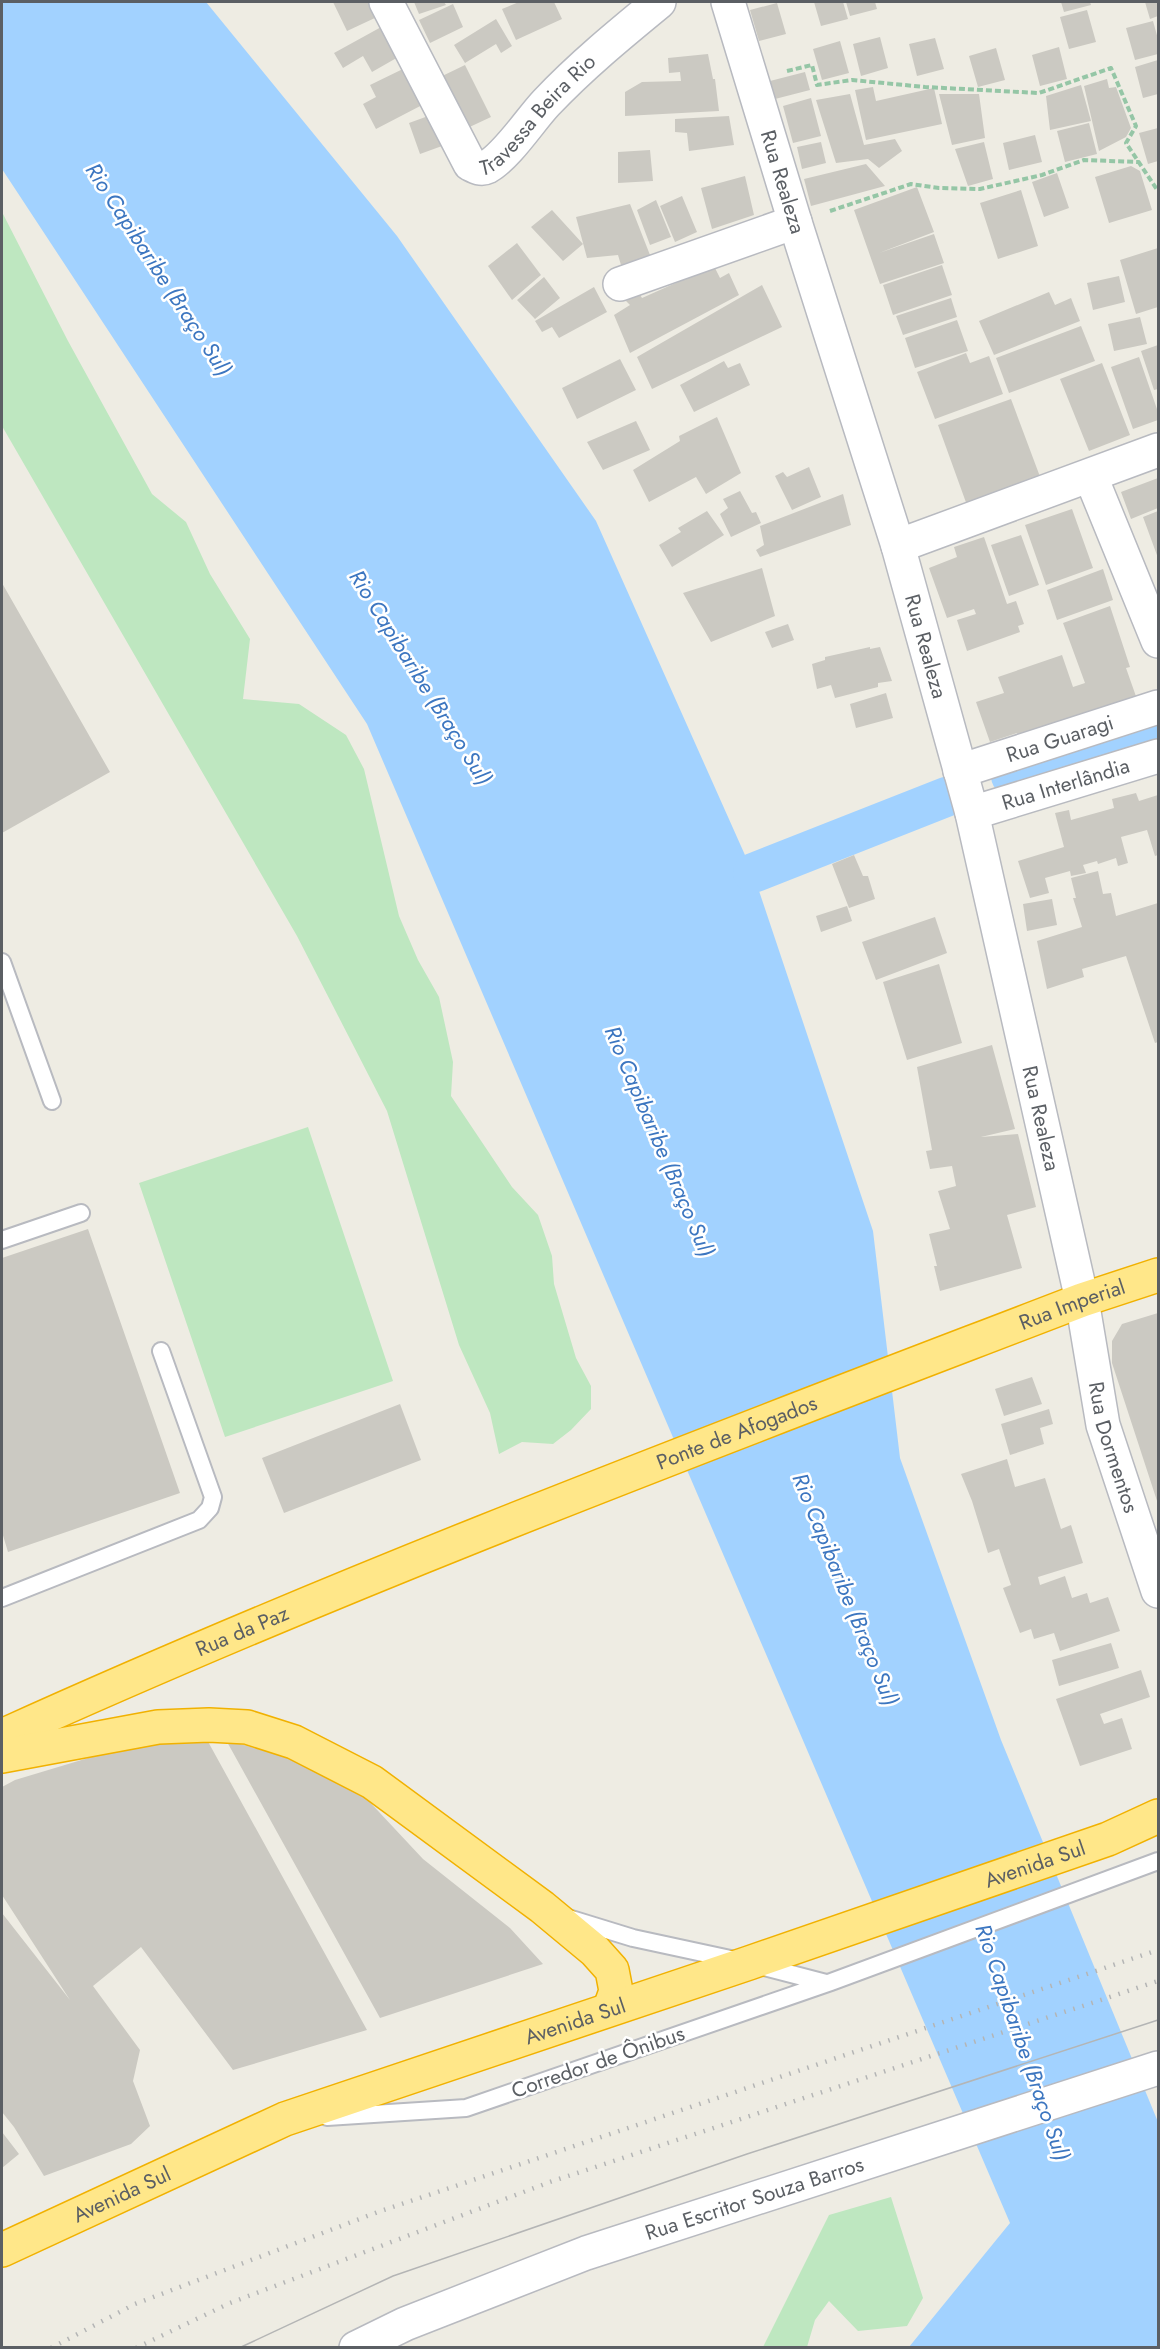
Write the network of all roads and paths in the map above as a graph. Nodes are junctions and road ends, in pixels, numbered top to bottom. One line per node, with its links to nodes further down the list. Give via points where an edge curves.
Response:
1 (386, 2): 2 (street, Travessa Beira Rio, via 470,164 478,168 498,159 547,102 608,43)
2 (659, 2)
3 (728, 2): 4 (street, Rua Realeza)
4 (752, 79): 5 (path, via 812,65 817,85 852,80 1039,93 1111,68 1136,126 1126,143); 7 (street, Rua Realeza)
5 (1139, 162): 6 (path); 7 (path, via 1084,160 1042,175 980,189 911,184)
6 (1158, 191)
7 (795, 222): 8 (street); 11 (street, Rua Realeza)
8 (620, 284)
9 (1158, 450): 10 (street)
10 (1091, 477): 11 (street); 12 (street)
11 (898, 546): 15 (street, Rua Realeza)
12 (1158, 641)
13 (1158, 707): 15 (street, Rua Guaragi)
14 (1158, 756): 16 (street, Rua Interlândia)
15 (960, 771): 16 (street, Rua Realeza)
16 (972, 813): 22 (street, Rua Realeza)
17 (2, 962): 18 (lane)
18 (52, 1101)
19 (81, 1213): 20 (lane)
20 (2, 1240)
21 (1158, 1275): 22 (highway, Rua Imperial)
22 (1082, 1300): 23 (highway, Rua Imperial); 26 (street, Rua Dormentos, via 1103,1425)
23 (987, 1337): 25 (highway, Ponte de Afogados)
24 (161, 1351): 27 (lane, via 213,1497 210,1508 199,1520)
25 (486, 1532): 28 (highway, Rua da Paz, via 147,1670)
26 (1158, 1591)
27 (2, 1598)
28 (2, 1736)
29 (2, 1756): 32 (highway, via 158,1727 246,1727 294,1742 372,1782)
30 (1158, 1816): 33 (highway, Avenida Sul, via 1108,1839)
31 (1158, 1861): 34 (lane, Corredor de Ônibus)
32 (542, 1907): 33 (lane, via 633,1938); 35 (highway, via 612,1970 616,1990)
33 (749, 1963): 34 (lane); 35 (highway, Avenida Sul)
34 (828, 1982): 37 (lane, Corredor de Ônibus, via 466,2108)
35 (610, 2008): 37 (highway, Avenida Sul)
36 (1158, 2068): 39 (street, Rua Escritor Souza Barros, via 586,2253 405,2324)
37 (285, 2119): 38 (highway, Avenida Sul)
38 (2, 2250)
39 (369, 2344)

